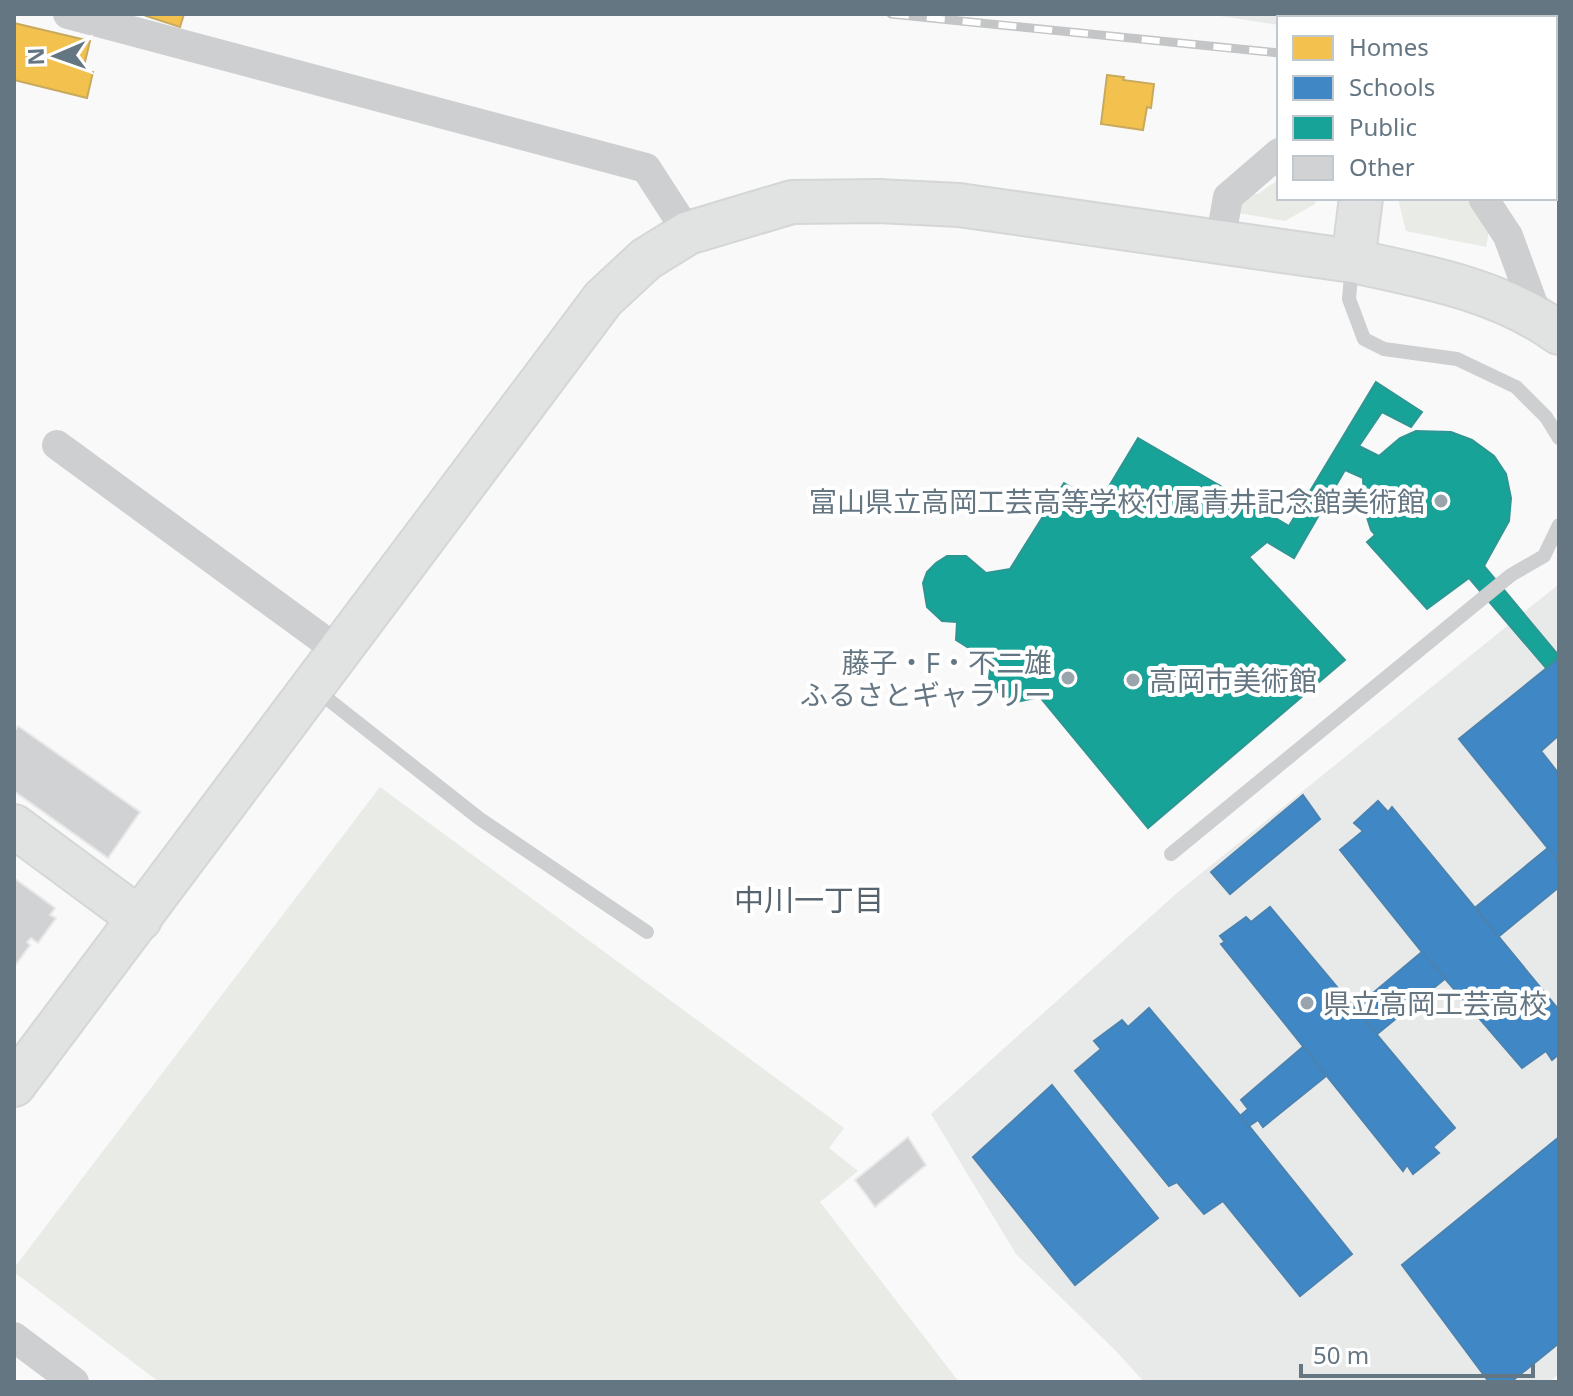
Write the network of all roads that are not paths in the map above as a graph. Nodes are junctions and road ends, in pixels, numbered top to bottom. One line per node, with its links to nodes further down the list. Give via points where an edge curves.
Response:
1 (68, 14): 5 (street, via 646,168)
2 (1277, 155): 6 (street, via 1228,197)
3 (1361, 200): 7 (street)
4 (1484, 200): 8 (street, via 1508,236)
5 (688, 233): 6 (street, via 792,202 878,201 959,205); 12 (street, via 646,259 603,299)
6 (1220, 242): 7 (street)
7 (1353, 261): 8 (street, via 1467,288); 9 (lane, via 1349,299 1364,339 1384,349 1457,359 1516,387)
8 (1548, 325)
9 (1559, 438)
10 (57, 445): 12 (street)
11 (1559, 525): 15 (lane, via 1544,556 1511,575)
12 (340, 652): 13 (street)
13 (313, 688): 16 (street); 17 (lane, via 480,819)
14 (14, 826): 16 (street)
15 (1171, 854)
16 (140, 919): 18 (street)
17 (647, 932)
18 (14, 1085)
19 (14, 1337): 20 (street)
20 (74, 1382)

